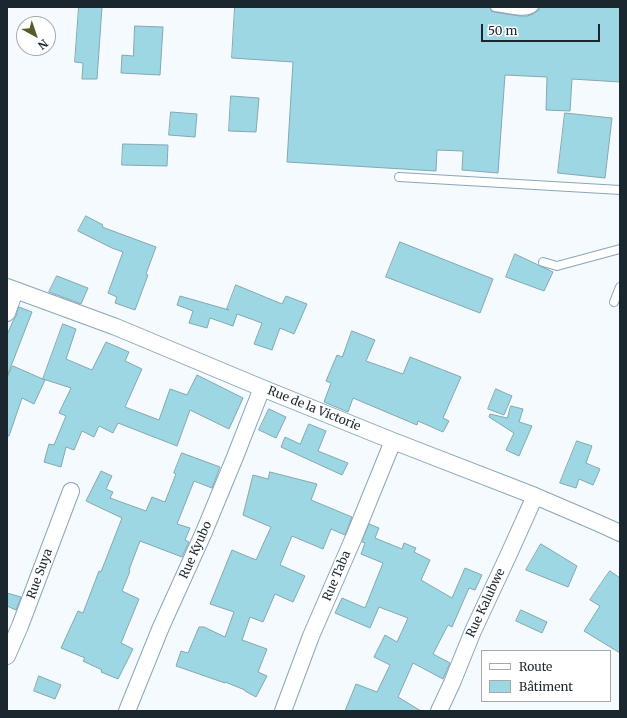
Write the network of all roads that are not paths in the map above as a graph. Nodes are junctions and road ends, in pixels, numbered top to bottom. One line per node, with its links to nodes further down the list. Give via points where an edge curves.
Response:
1 (495, 7): 2 (lane, via 519,11 531,10)
2 (534, 7)
3 (399, 177): 4 (lane)
4 (620, 190)
5 (620, 250): 6 (lane, via 557,266)
6 (543, 262)
7 (620, 287): 9 (lane)
8 (11, 289): 10 (street); 11 (street, Rue de la Victorie, via 116,327)
9 (614, 302)
10 (7, 312)
11 (262, 388): 12 (street, Rue de la Victorie); 17 (street, Rue Kyubo, via 204,532)
12 (393, 441): 14 (street, Rue de la Victorie); 18 (street, Rue Taba, via 311,636)
13 (71, 491): 16 (street, Rue Suya)
14 (535, 496): 15 (street, Rue de la Victorie); 19 (street, Rue Kalubwe)
15 (620, 533)
16 (7, 656)
17 (127, 711)
18 (283, 711)
19 (439, 711)

